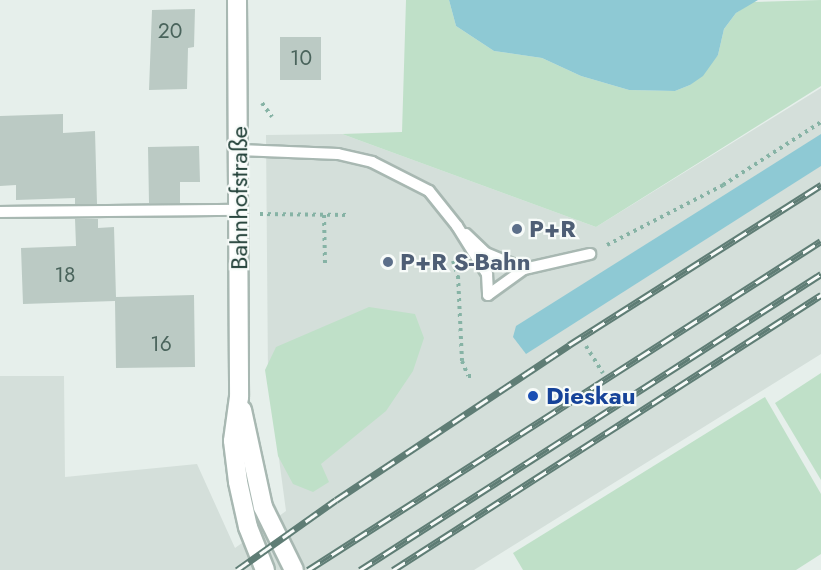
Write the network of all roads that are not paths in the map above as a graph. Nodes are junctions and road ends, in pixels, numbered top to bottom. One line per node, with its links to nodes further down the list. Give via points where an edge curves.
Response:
1 (237, 0): 2 (street, Bahnhofstraße)
2 (239, 150): 3 (street, Bahnhofstraße); 5 (lane, via 338,154 372,162 429,191)
3 (239, 210): 4 (lane); 8 (street, Bahnhofstraße)
4 (0, 212)
5 (457, 226): 7 (lane, via 486,253); 7 (lane, via 487,274 488,295)
6 (590, 254): 7 (lane)
7 (524, 269)
8 (239, 397): 9 (street, Bahnhofstraße, via 233,441 238,482 248,526); 10 (street, Bahnhofstraße, via 263,507)
9 (265, 570)
10 (294, 570)

